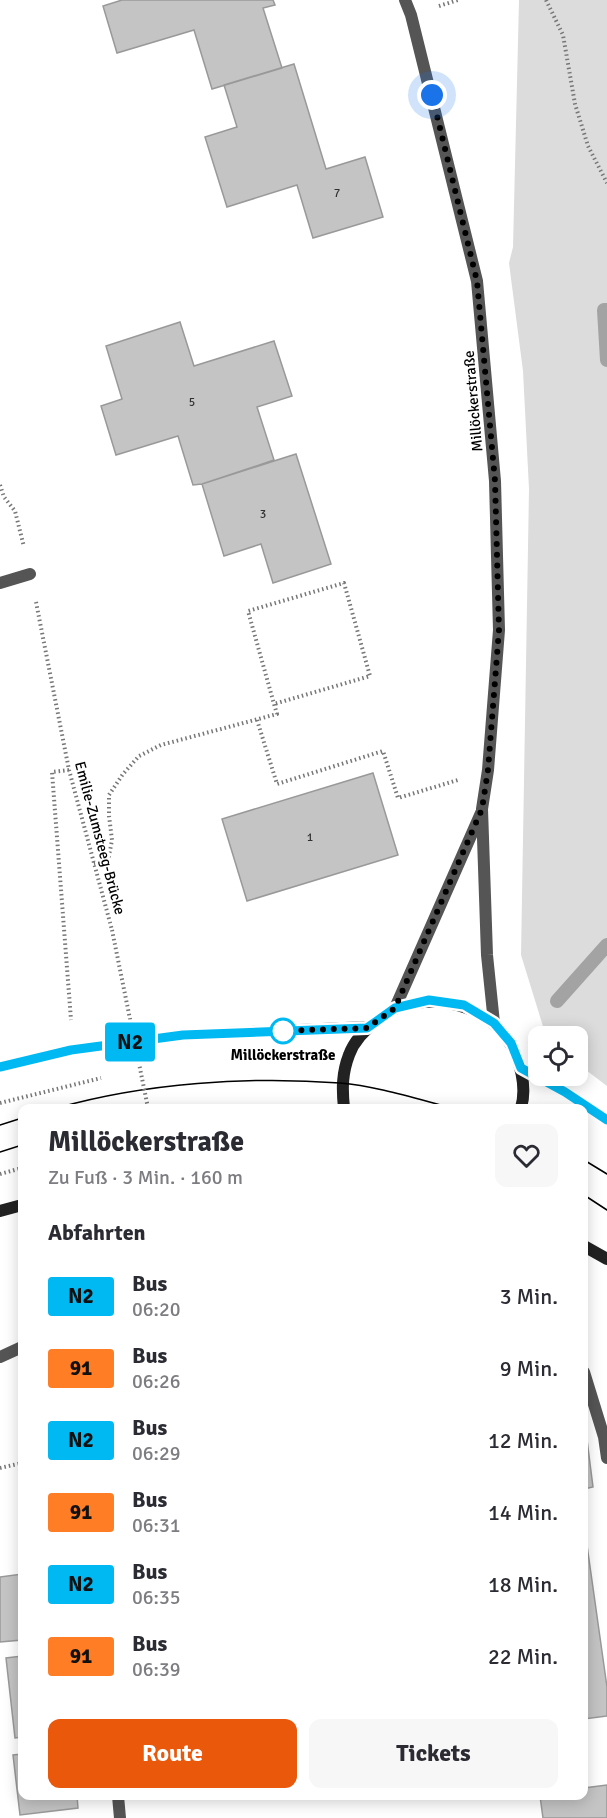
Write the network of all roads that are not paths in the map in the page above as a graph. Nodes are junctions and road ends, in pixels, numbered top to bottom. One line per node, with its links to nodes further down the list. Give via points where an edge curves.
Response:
1 (405, 0): 4 (street, Millöckerstraße, via 477,281 495,481 499,630)
2 (30, 574): 3 (street)
3 (0, 583)
4 (482, 809): 5 (street, Millöckerstraße); 6 (street, Millöckerstraße, via 487,955)
5 (395, 1008): 6 (main road, via 429,1000 464,1005); 7 (main road)
6 (494, 1023): 9 (main road, via 511,1043)
7 (367, 1028): 8 (main road, via 183,1035 71,1050); 10 (main road, via 350,1053 342,1083)
8 (0, 1065)
9 (521, 1068): 11 (main road); 12 (main road)
10 (344, 1104)
11 (522, 1104)
12 (583, 1104)
13 (588, 1107): 14 (main road)
14 (607, 1120)
15 (18, 1206): 16 (main road)
16 (0, 1211)
17 (588, 1248): 18 (main road)
18 (607, 1259)
19 (18, 1349): 20 (street)
20 (0, 1357)
21 (588, 1385): 22 (street)
22 (607, 1458)
23 (118, 1800): 24 (street)
24 (120, 1818)

